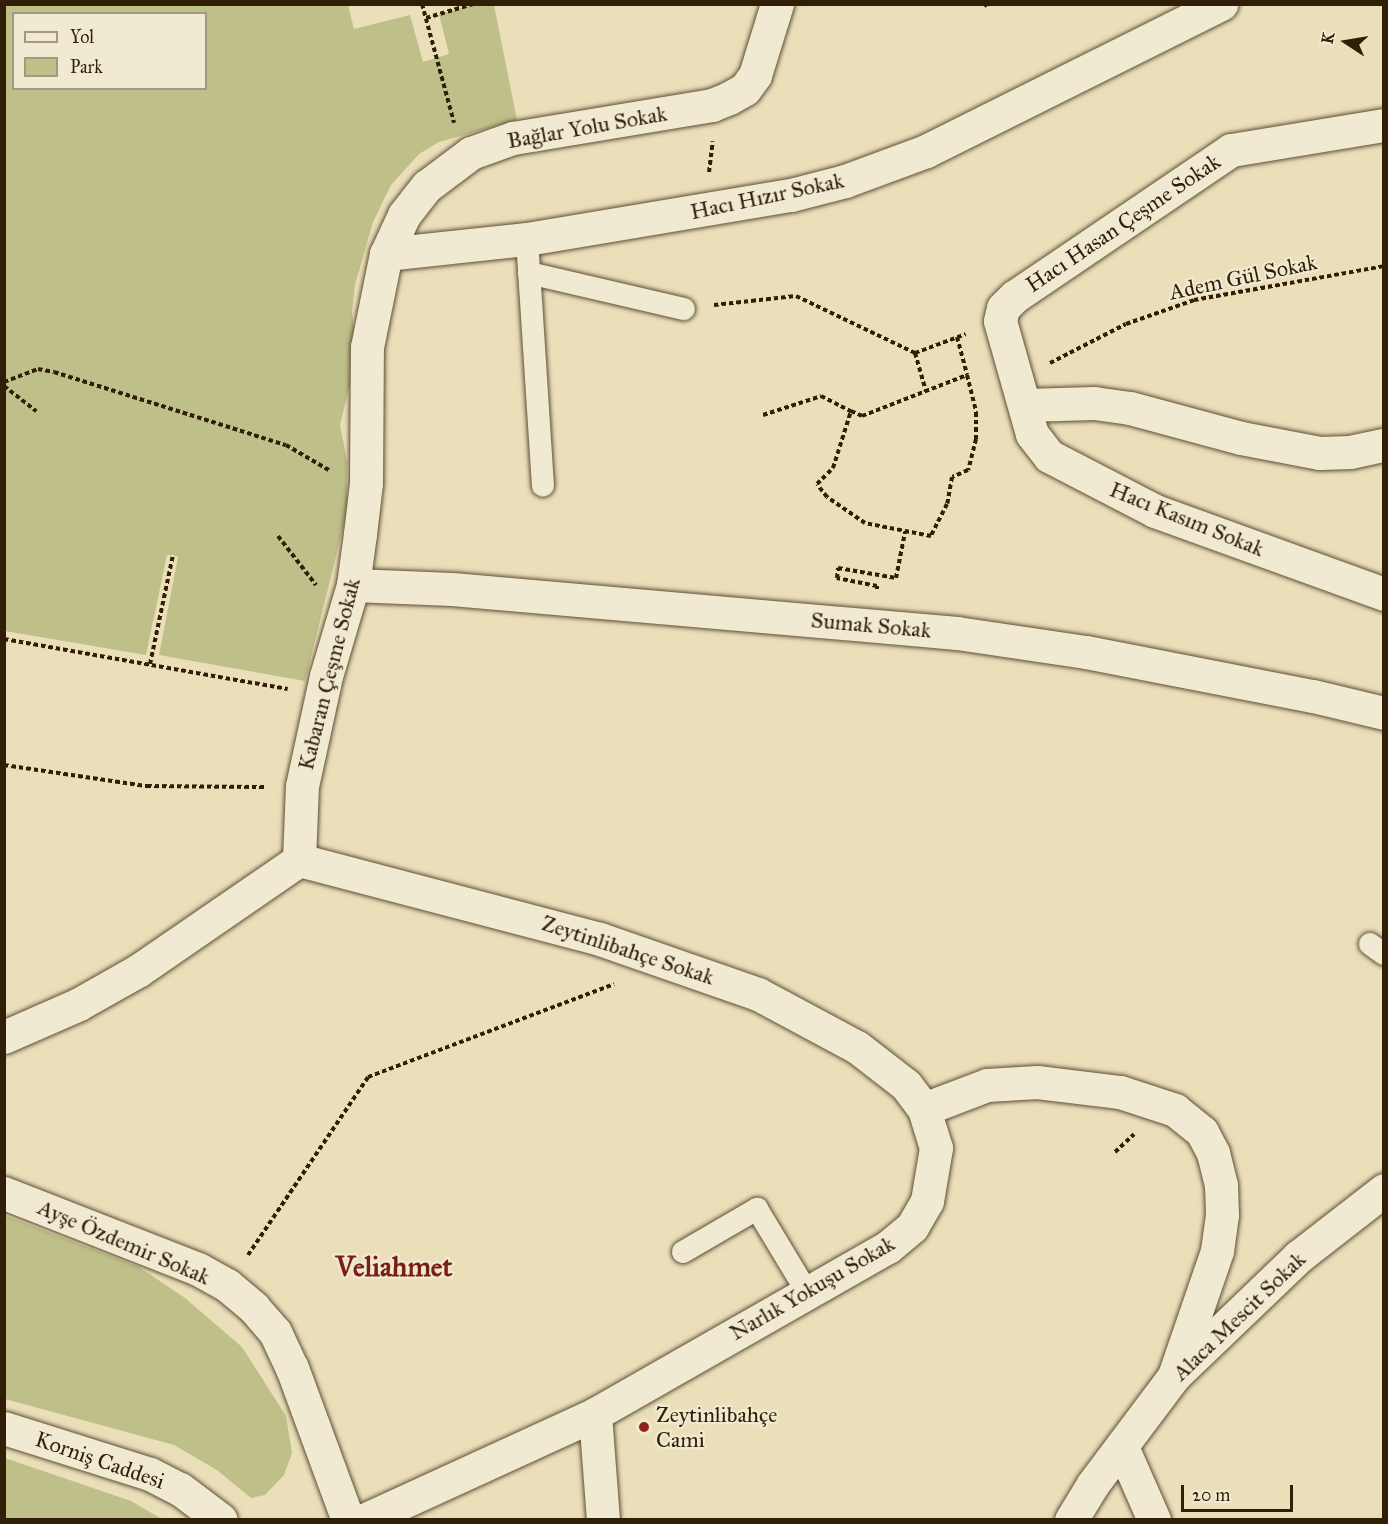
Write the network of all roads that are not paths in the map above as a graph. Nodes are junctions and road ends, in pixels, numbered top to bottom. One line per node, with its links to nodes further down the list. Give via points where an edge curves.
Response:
1 (777, 4): 5 (street, Bağlar Yolu Sokak, via 756,75 745,89 712,105 513,138 463,158 415,200 390,240)
2 (1221, 4): 4 (street, Hacı Hızır Sokak, via 926,151 845,181)
3 (1383, 125): 8 (street, Hacı Hasan Çeşme Sokak, via 1231,150 1015,296 1003,308 1000,321)
4 (527, 239): 5 (street, Hacı Hızır Sokak); 6 (lane)
5 (386, 254): 11 (street, Kabaran Çeşme Sokak, via 368,347 364,494)
6 (529, 273): 7 (lane); 10 (lane)
7 (684, 309)
8 (1021, 393): 9 (street, via 1130,408 1241,438 1320,453); 12 (street, Hacı Kasım Sokak, via 1037,444 1068,468 1155,511)
9 (1383, 445)
10 (543, 485)
11 (353, 585): 13 (street, Sumak Sokak, via 463,590 957,633 1098,655); 14 (street, Kabaran Çeşme Sokak, via 321,695 302,786)
12 (1383, 594)
13 (1383, 713)
14 (299, 860): 15 (street, via 139,970 79,1004); 16 (street, Zeytinlibahçe Sokak, via 525,918 671,962 758,994 847,1041 906,1085)
15 (4, 1037)
16 (924, 1109): 20 (street, Narlık Yokuşu Sokak, via 936,1148 934,1174 927,1201 912,1227 888,1247); 21 (street, via 987,1084 1037,1082 1120,1092 1157,1102 1190,1119 1212,1153 1221,1185 1222,1215 1217,1251)
17 (1383, 1190): 21 (street, Alaca Mescit Sokak, via 1298,1257)
18 (4, 1193): 26 (street, Ayşe Özdemir Sokak, via 158,1252 227,1286 275,1332 312,1418)
19 (683, 1252): 20 (lane, via 757,1209)
20 (807, 1292): 22 (street, Narlık Yokuşu Sokak)
21 (1174, 1376): 24 (street, Alaca Mescit Sokak)
22 (596, 1414): 27 (street, Narlık Yokuşu Sokak); 28 (street)
23 (4, 1428): 25 (street, Korniş Caddesi, via 150,1474 180,1489)
24 (1122, 1447): 29 (street, Alaca Mescit Sokak); 30 (street)
25 (221, 1520)
26 (348, 1520)
27 (364, 1520)
28 (603, 1520)
29 (1071, 1520)
30 (1154, 1520)

